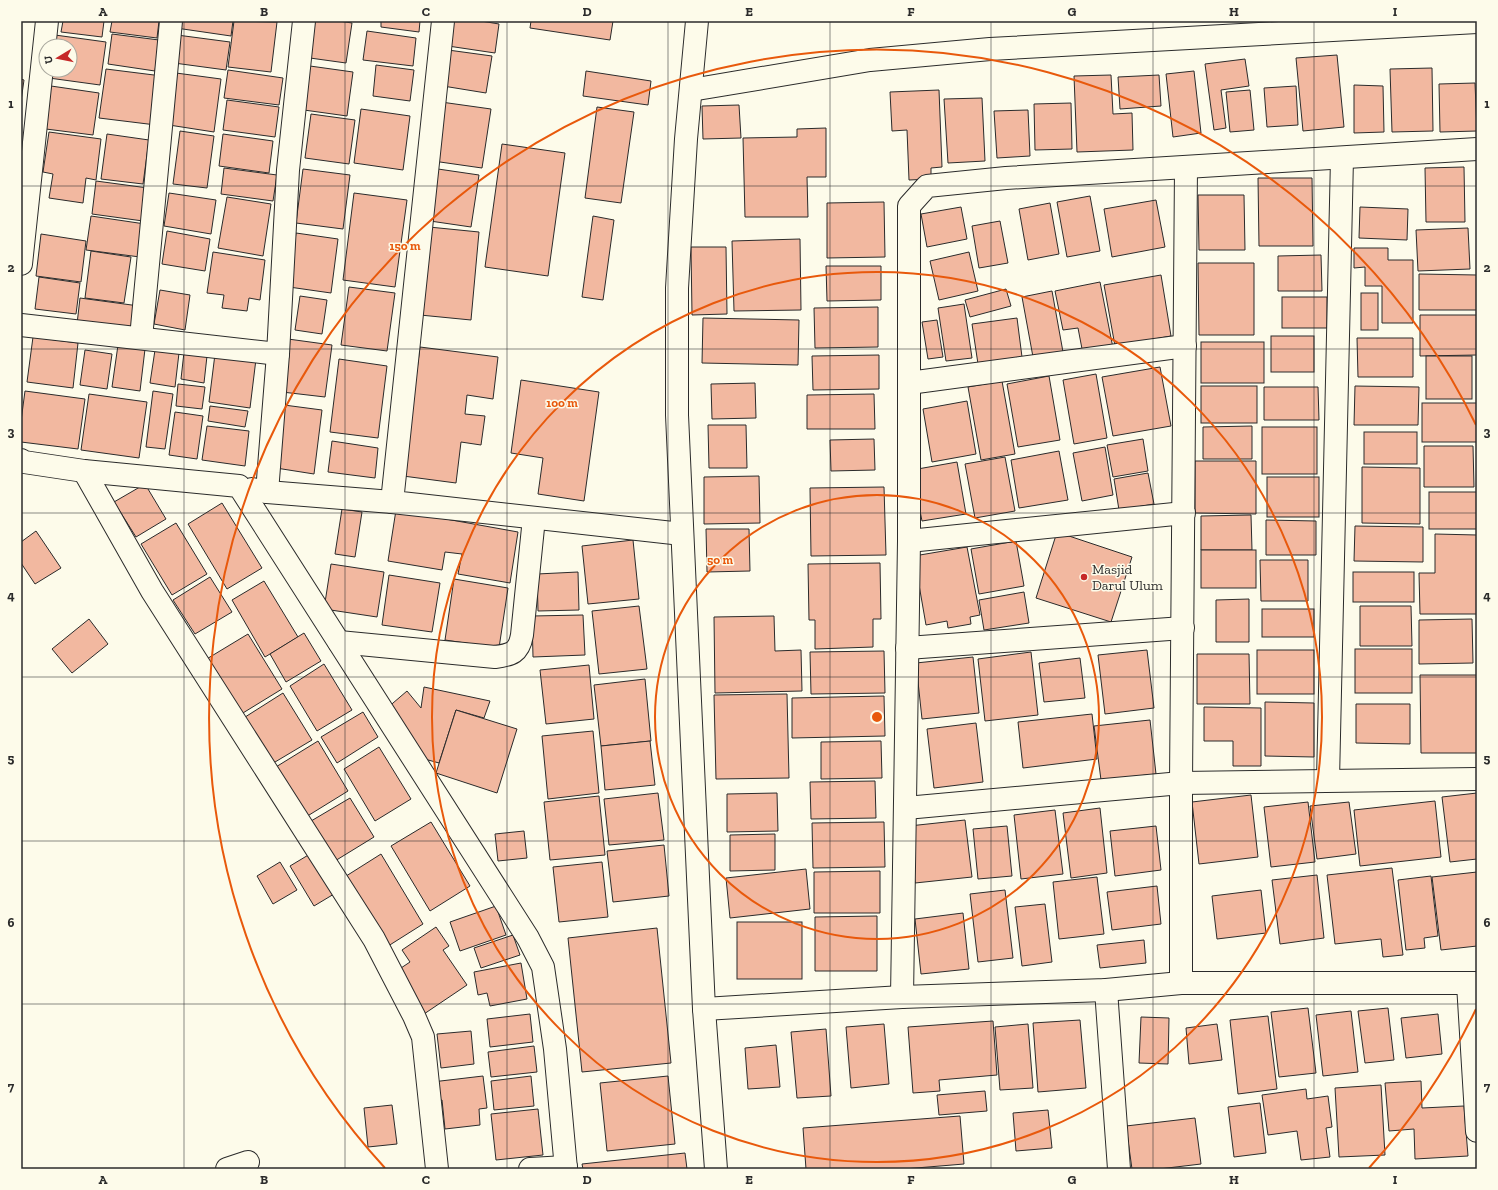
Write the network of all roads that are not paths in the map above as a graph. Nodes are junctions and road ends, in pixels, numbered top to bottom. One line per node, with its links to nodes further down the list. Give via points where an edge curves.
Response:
1 (47, 21): 11 (street)
2 (171, 21): 13 (street)
3 (304, 21): 15 (street, via 288,170)
4 (443, 21): 21 (street)
5 (698, 21): 7 (street)
6 (1477, 22): 7 (street, via 990,48 870,60)
7 (691, 90): 24 (street, via 677,288 677,415)
8 (1477, 149): 9 (street)
9 (1342, 158): 10 (street); 29 (street)
10 (1186, 168): 14 (street); 16 (street, via 1006,178 927,186 909,206)
11 (21, 264)
12 (21, 325): 13 (street)
13 (141, 338): 15 (street)
14 (1185, 346): 16 (street); 22 (street)
15 (278, 354): 20 (street)
16 (909, 383): 25 (street)
17 (21, 460): 18 (street)
18 (84, 471): 19 (street); 42 (street, via 152,591 374,938 414,1016 423,1037)
19 (239, 486): 20 (street); 27 (street)
20 (267, 492): 21 (street)
21 (392, 502): 23 (street)
22 (1184, 513): 25 (street); 26 (street)
23 (534, 518): 24 (street); 27 (street, via 522,635 520,644 510,655 495,658)
24 (682, 534): 37 (street)
25 (909, 541): 28 (street)
26 (1183, 628): 28 (street); 31 (street)
27 (339, 642): 40 (street, via 528,938 543,967 555,1049)
28 (907, 648): 32 (street)
29 (1328, 780): 30 (street); 31 (street)
30 (1477, 780)
31 (1181, 783): 32 (street); 33 (street)
32 (906, 808): 36 (street)
33 (1181, 983): 34 (street); 35 (street)
34 (1473, 984): 38 (street)
35 (1106, 990): 36 (street); 45 (street)
36 (902, 997): 37 (street)
37 (704, 1009): 44 (street)
38 (1477, 1131)
39 (248, 1162): 41 (street)
40 (566, 1168): 43 (street)
41 (227, 1169)
42 (437, 1169)
43 (530, 1169)
44 (716, 1169)
45 (1120, 1169)

